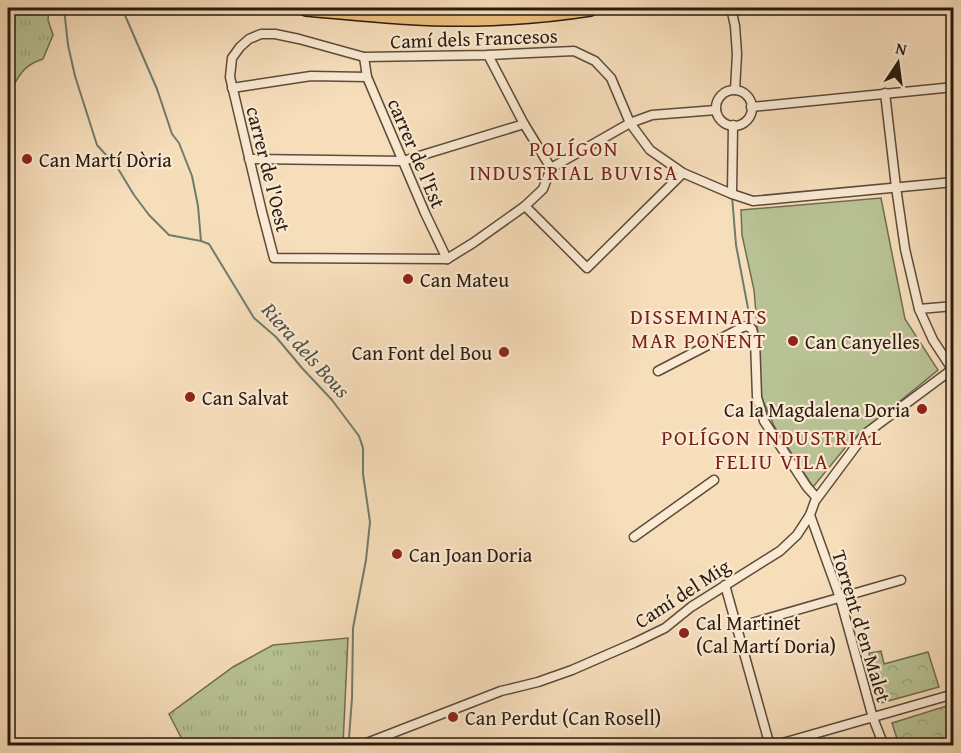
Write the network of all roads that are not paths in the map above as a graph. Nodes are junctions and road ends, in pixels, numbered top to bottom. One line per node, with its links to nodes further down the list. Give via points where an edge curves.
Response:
1 (306, 8): 2 (highway, via 476,18)
2 (590, 8)
3 (731, 8): 9 (street, via 736,36)
4 (488, 55): 5 (street, Camí dels Francesos); 13 (street, Camí dels Francesos, via 574,51 595,61 611,78); 14 (street)
5 (364, 57): 6 (street, carrer de l'Est); 8 (street, Camí dels Francesos, via 299,39 261,34 249,39 232,58)
6 (367, 76): 8 (street, via 311,76); 17 (street, carrer de l'Est)
7 (954, 87): 10 (street)
8 (232, 88): 16 (street, carrer de l'Oest)
9 (735, 90): 11 (street, via 747,95); 12 (street, via 721,95)
10 (885, 93): 11 (street); 21 (street)
11 (752, 107): 15 (street, via 744,122)
12 (716, 110): 13 (street, via 652,115); 15 (street, via 722,121)
13 (630, 123): 18 (street); 19 (street, Camí dels Francesos, via 651,150)
14 (524, 124): 17 (street); 18 (street)
15 (733, 125): 22 (street)
16 (249, 159): 17 (street); 24 (street, carrer de l'Oest, via 274,258)
17 (403, 161): 24 (street, carrer de l'Est)
18 (551, 168): 23 (street, via 543,189)
19 (683, 173): 22 (street, Camí dels Francesos); 23 (street, via 587,268)
20 (954, 182): 21 (street, Camí dels Francesos)
21 (896, 188): 22 (street, Camí dels Francesos, via 753,201); 26 (street)
22 (732, 194)
23 (525, 206): 24 (street)
24 (447, 259)
25 (954, 306): 26 (street)
26 (919, 309): 27 (street, via 933,340)
27 (953, 369): 30 (street, Camí del Mig, via 865,434)
28 (658, 371): 30 (street, via 742,327 752,329 757,397 764,421)
29 (714, 480): 32 (street)
30 (817, 498): 31 (street, Camí del Mig)
31 (810, 515): 34 (street, Camí del Mig, via 780,551); 35 (street, Torrent d'en Malet)
32 (634, 537)
33 (901, 580): 35 (street)
34 (726, 585): 36 (street); 39 (street, Camí del Mig, via 665,628 603,657 538,682 501,691)
35 (840, 598): 36 (street); 38 (street, Torrent d'en Malet)
36 (738, 627): 40 (street)
37 (954, 694): 38 (street)
38 (873, 718): 40 (street); 41 (street, Torrent d'en Malet)
39 (359, 746)
40 (771, 746)
41 (885, 746)

